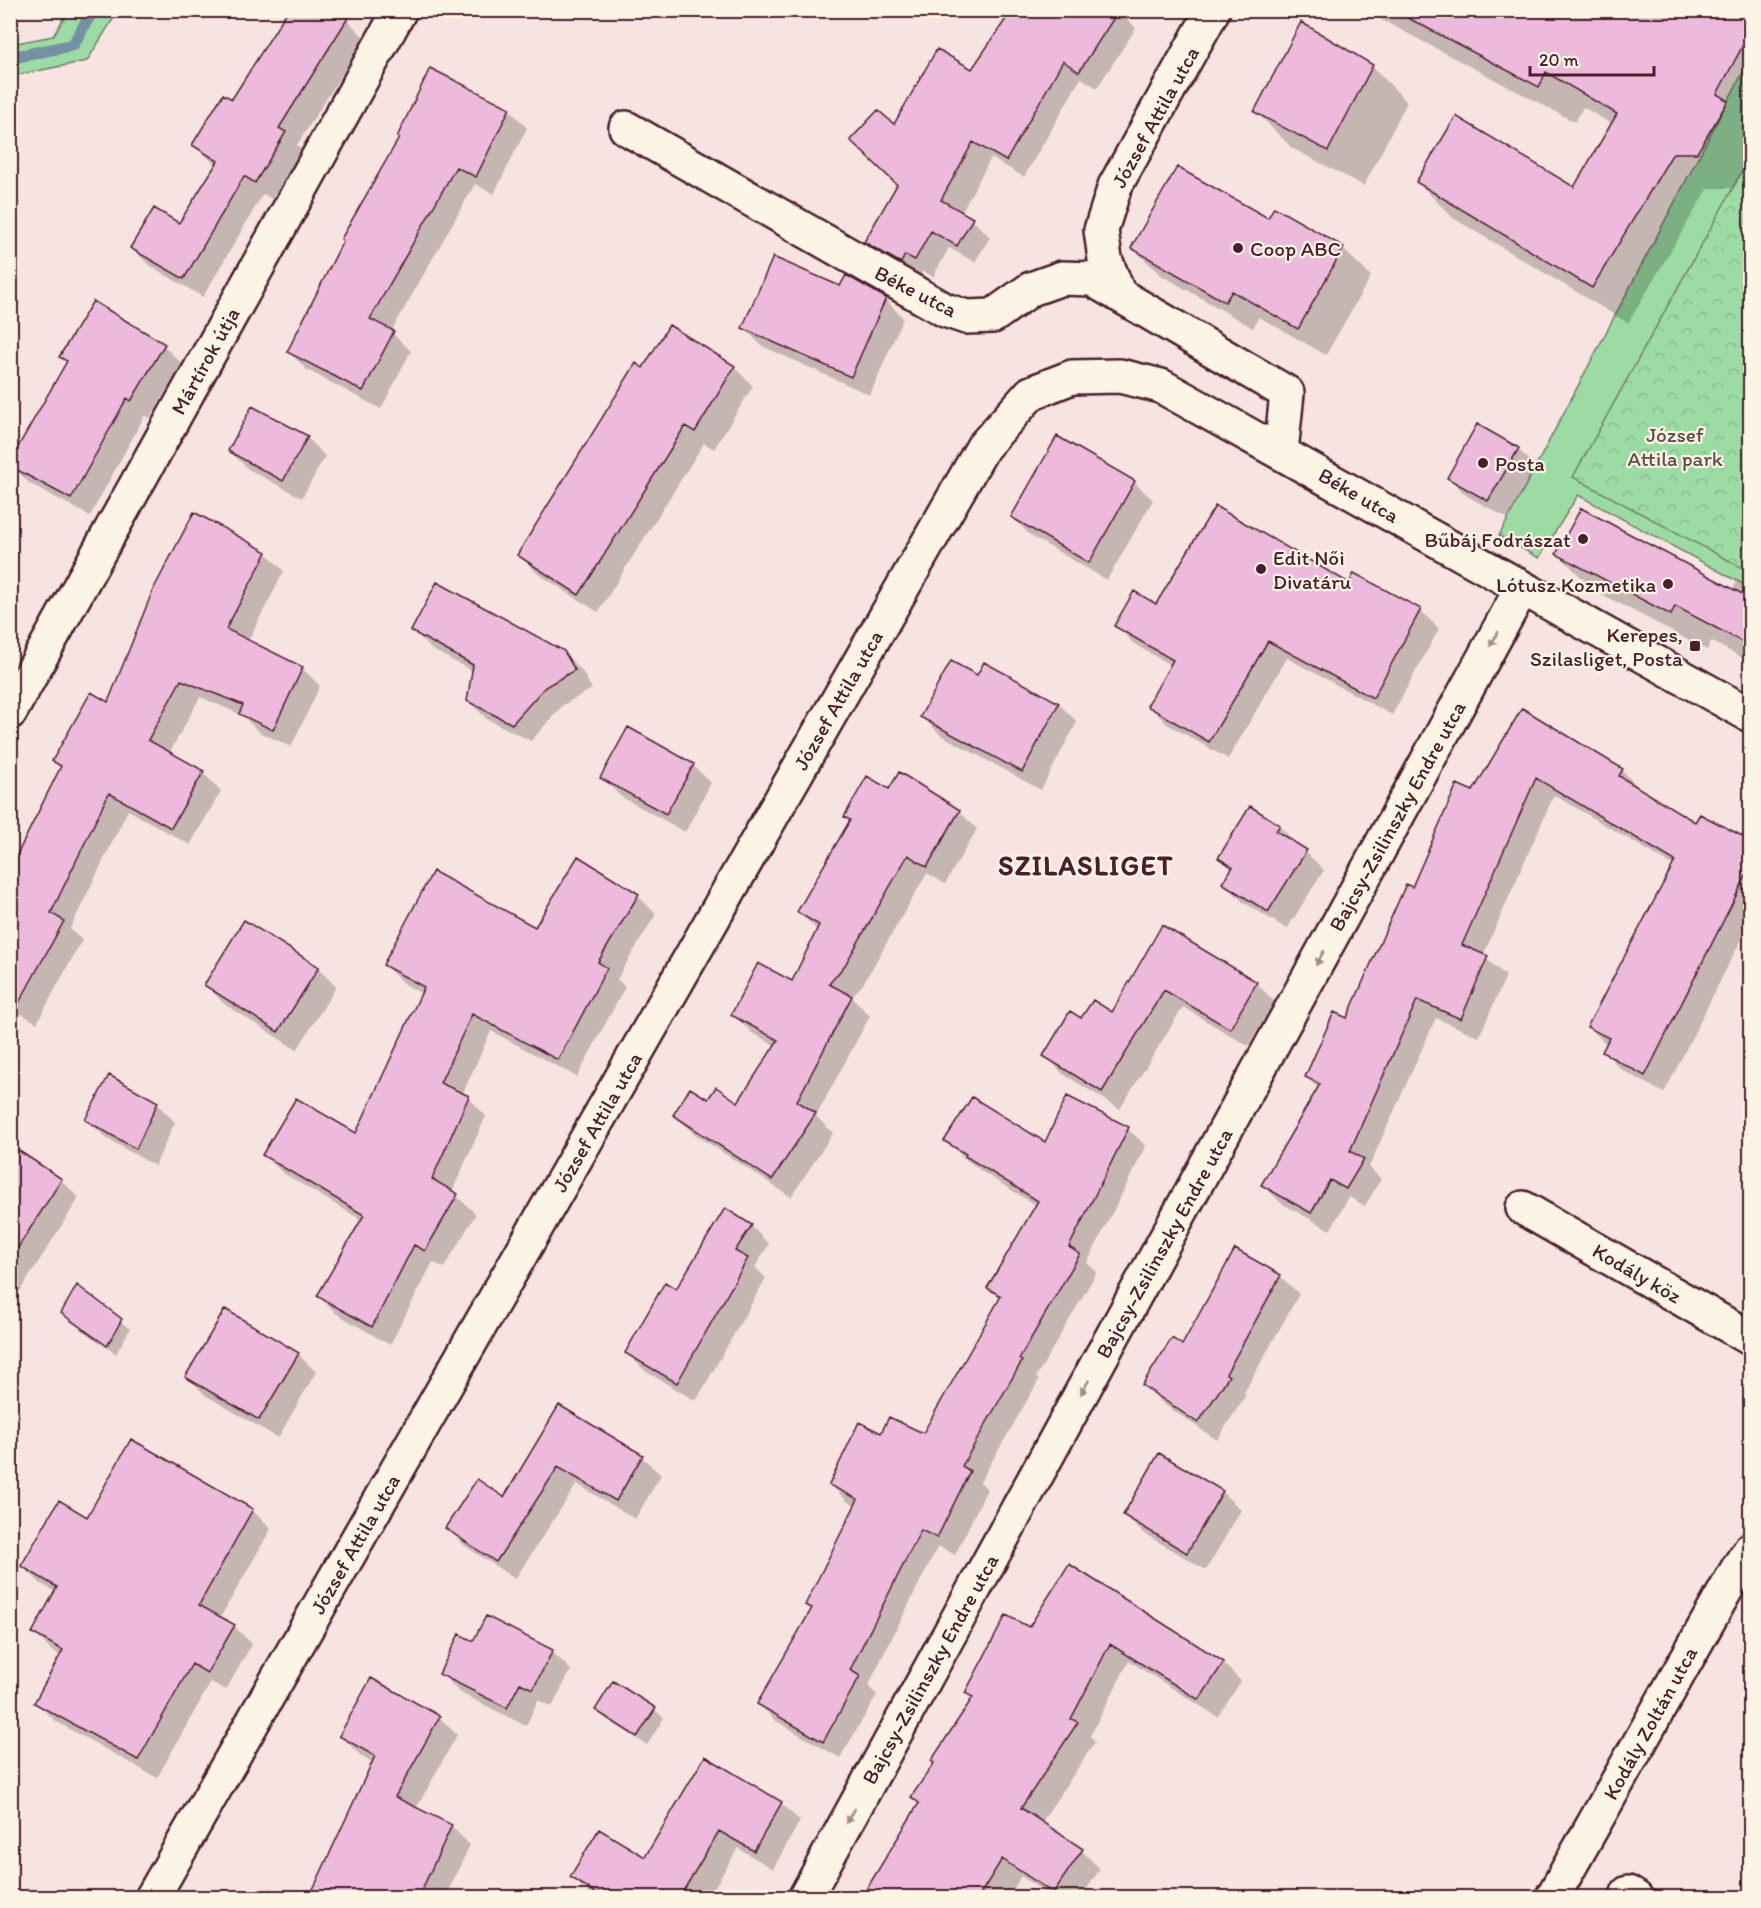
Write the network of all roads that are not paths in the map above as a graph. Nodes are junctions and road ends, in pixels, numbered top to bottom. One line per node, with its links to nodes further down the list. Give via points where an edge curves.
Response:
1 (400, 10): 8 (street, Mártírok útja)
2 (1214, 10): 4 (street, József Attila utca, via 1115,186 1101,230 1105,259)
3 (626, 128): 4 (street, Béke utca, via 945,310 966,317 993,316 1031,289 1062,278 1092,279)
4 (1119, 295): 6 (street, Béke utca, via 1287,393)
5 (1072, 377): 6 (street, Béke utca, via 1120,376 1161,386); 13 (street, József Attila utca, via 1031,393 983,447)
6 (1281, 452): 7 (street, Béke utca)
7 (1522, 588): 9 (street, Béke utca); 14 (street, Bajcsy-Zsilinszky Endre utca, one-way to 14)
8 (10, 712)
9 (1750, 715)
10 (1523, 1208): 11 (street, Kodály köz)
11 (1750, 1338)
12 (1750, 1550): 15 (street, Kodály Zoltán utca)
13 (152, 1898)
14 (805, 1898)
15 (1552, 1898)

